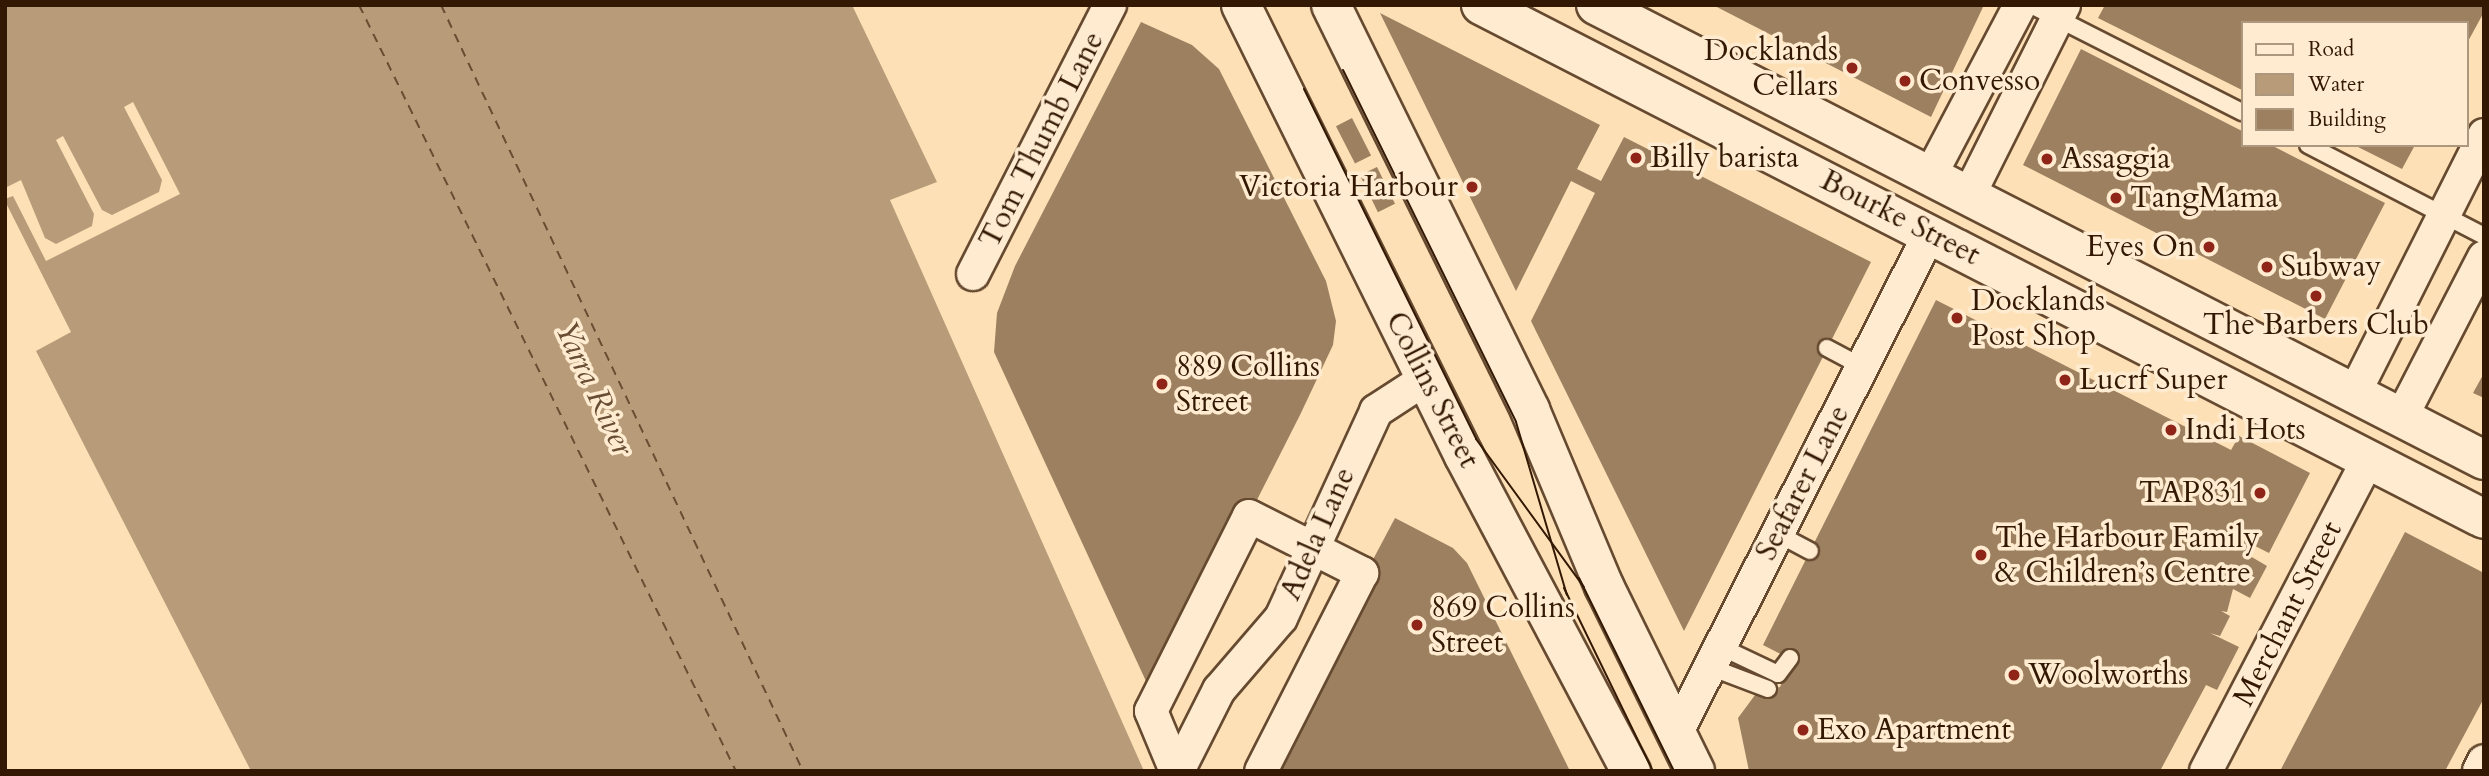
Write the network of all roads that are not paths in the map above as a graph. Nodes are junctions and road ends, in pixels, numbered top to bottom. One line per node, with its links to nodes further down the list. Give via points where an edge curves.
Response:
1 (1110, 5): 18 (street, Tom Thumb Lane)
2 (1331, 5): 34 (street, via 1530,410 1604,586)
3 (1481, 5): 8 (street, Bourke Street)
4 (2020, 5): 12 (street)
5 (1600, 6): 8 (street, Bourke Street); 12 (street, Bourke Street)
6 (1254, 9): 21 (street, Collins Street)
7 (2051, 10): 9 (lane); 13 (street)
8 (1577, 55): 15 (street, Bourke Street)
9 (2240, 111)
10 (2484, 135): 14 (street)
11 (2312, 147): 14 (lane)
12 (1930, 176): 13 (street, Bourke Street); 15 (street)
13 (1969, 195): 15 (street); 22 (street, Bourke Street)
14 (2444, 214): 16 (lane); 22 (street)
15 (1930, 233): 20 (street, Seafarer Lane); 24 (street, Bourke Street)
16 (2484, 236)
17 (2484, 257): 23 (street)
18 (974, 274)
19 (1827, 348): 20 (lane)
20 (1862, 367): 28 (street, Seafarer Lane)
21 (1425, 379): 30 (street, Adela Lane, via 1376,411 1328,505); 38 (street, Collins Street)
22 (2354, 394): 23 (street, Bourke Street); 24 (street)
23 (2401, 418): 25 (street, Bourke Street); 26 (street)
24 (2332, 440): 26 (street, Bourke Street)
25 (2484, 460)
26 (2374, 461): 27 (street, Bourke Street); 40 (street, Merchant Street)
27 (2484, 519)
28 (1778, 534): 29 (lane); 31 (street, Seafarer Lane)
29 (1810, 551)
30 (1315, 552): 36 (street, Adela Lane, via 1281,618 1219,690); 36 (street, via 1249,516 1151,711); 37 (street, via 1362,573)
31 (1715, 657): 32 (lane, via 1778,674); 33 (lane); 34 (street, Seafarer Lane)
32 (1790, 658)
33 (1768, 690)
34 (1676, 734): 39 (street)
35 (2484, 761): 41 (street)
36 (1177, 771)
37 (1261, 771)
38 (1631, 771)
39 (1695, 771)
40 (2207, 771)
41 (2479, 771)

